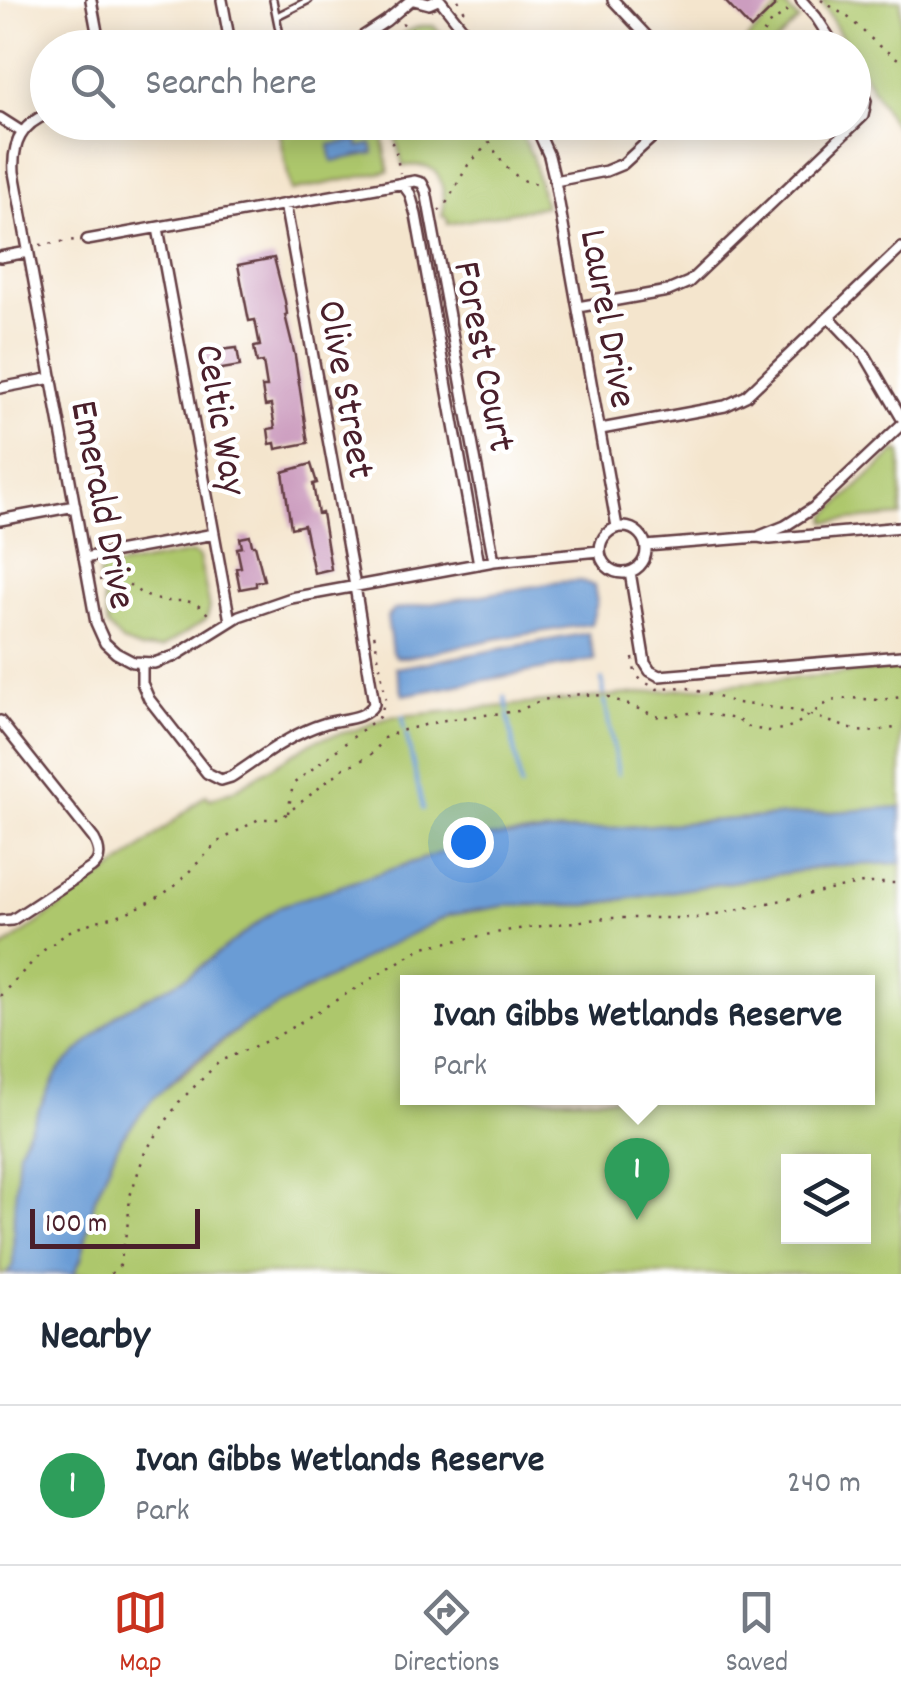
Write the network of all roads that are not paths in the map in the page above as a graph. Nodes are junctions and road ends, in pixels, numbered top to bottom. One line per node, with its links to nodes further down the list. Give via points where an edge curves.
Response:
1 (91, 0): 10 (street)
2 (222, 0): 11 (street)
3 (273, 0): 9 (lane)
4 (309, 0): 9 (lane)
5 (413, 0): 6 (street); 13 (street)
6 (439, 0): 14 (street)
7 (613, 0): 15 (street)
8 (797, 2): 16 (street)
9 (277, 16): 12 (lane)
10 (97, 30)
11 (228, 30)
12 (279, 30)
13 (371, 30)
14 (463, 30)
15 (641, 30)
16 (824, 30)
17 (0, 118): 19 (street)
18 (30, 124): 19 (street)
19 (22, 132): 29 (street, Emerald Drive, via 14,172)
20 (542, 140): 24 (street, Laurel Drive)
21 (649, 140): 24 (street, via 614,169)
22 (838, 140): 31 (street, via 689,282)
23 (401, 178): 25 (street); 47 (street, Forest Court, via 426,190); 48 (street, Forest Court, via 416,215)
24 (555, 180): 31 (street, Laurel Drive)
25 (284, 204): 26 (street); 50 (street, Olive Street)
26 (158, 228): 27 (street); 42 (street, Celtic Way)
27 (87, 240)
28 (901, 248): 32 (street)
29 (28, 252): 30 (street); 33 (street, Emerald Drive)
30 (0, 257)
31 (578, 307): 37 (street, Laurel Drive)
32 (829, 317): 35 (street, via 865,354); 37 (street, via 736,402)
33 (52, 378): 34 (street); 38 (street, Emerald Drive)
34 (0, 388)
35 (901, 417)
36 (901, 425): 43 (street, via 813,508)
37 (601, 429): 40 (street, Laurel Drive)
38 (75, 506): 39 (street); 46 (street, Emerald Drive)
39 (0, 520)
40 (617, 527): 44 (street, via 632,528); 45 (street)
41 (901, 528): 43 (street)
42 (214, 534): 46 (street); 51 (street, Celtic Way)
43 (758, 538): 44 (street)
44 (646, 546): 49 (street, via 643,562)
45 (600, 550): 47 (street, Emerald Drive); 49 (street, via 612,570)
46 (84, 558): 53 (street, Emerald Drive, via 102,636 116,653)
47 (494, 561): 48 (street, Emerald Drive)
48 (479, 564): 50 (street, Emerald Drive)
49 (630, 572): 52 (street, via 643,656 655,674)
50 (355, 586): 51 (street, Emerald Drive, via 272,603); 53 (street, Olive Street, via 372,708 298,734 226,779 207,773 151,702)
51 (230, 621): 53 (street, Emerald Drive, via 172,658)
52 (901, 656)
53 (142, 664)
54 (0, 721): 55 (street, via 100,854 91,868 12,920)
55 (0, 921)

